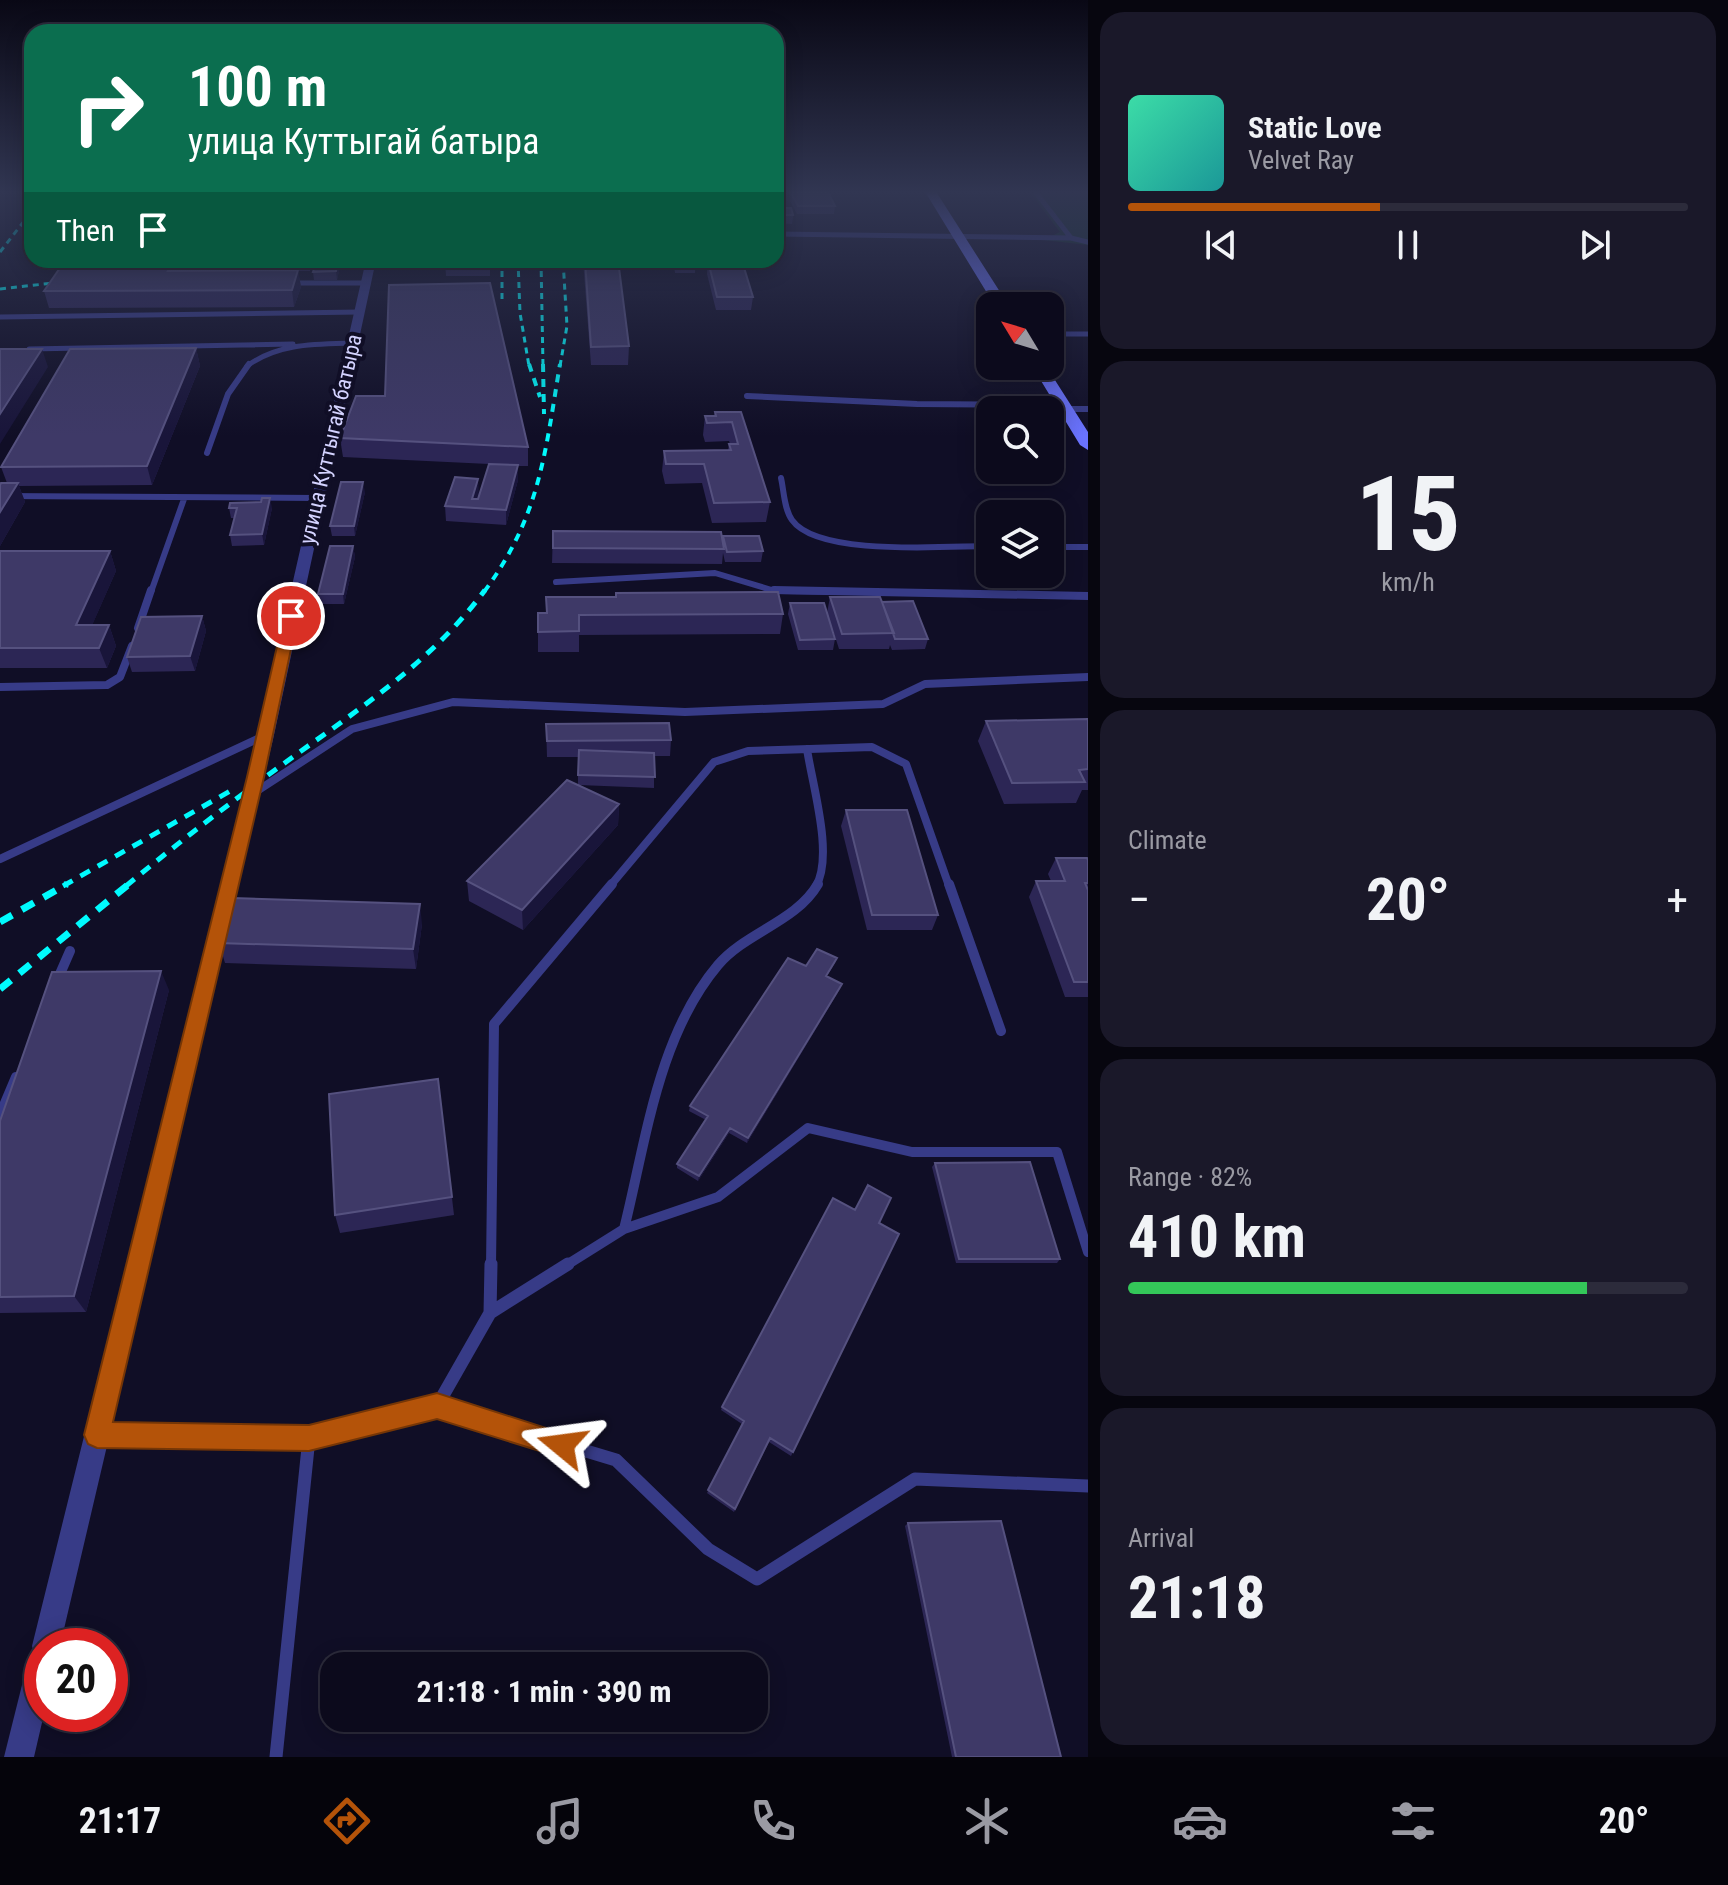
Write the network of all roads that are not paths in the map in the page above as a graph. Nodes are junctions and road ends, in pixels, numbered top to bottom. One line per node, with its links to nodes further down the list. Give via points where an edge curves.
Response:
1 (368, 272): 4 (street, улица Куттыгай батыра)
2 (981, 272): 5 (main road)
3 (287, 283): 4 (lane)
4 (366, 283): 6 (street, улица Куттыгай батыра)
5 (993, 292)
6 (360, 312): 7 (lane); 10 (street, улица Куттыгай батыра)
7 (0, 317)
8 (1064, 334): 9 (lane)
9 (1088, 334)
10 (353, 343): 11 (lane); 21 (street, улица Куттыгай батыра)
11 (293, 344): 12 (lane); 18 (lane, via 257,359 237,376)
12 (15, 350)
13 (747, 396): 14 (lane)
14 (976, 405)
15 (1064, 407): 16 (lane); 17 (main road)
16 (1088, 409)
17 (1088, 445)
18 (207, 453)
19 (781, 478): 23 (lane, via 792,522 805,532 831,541)
20 (0, 496): 22 (lane)
21 (316, 498): 22 (lane); 30 (street, улица Куттыгай батыра)
22 (184, 499): 29 (lane, via 120,677 88,688)
23 (976, 546)
24 (1064, 547): 25 (lane)
25 (1088, 547)
26 (556, 582): 27 (lane, via 715,573 775,591)
27 (1088, 596)
28 (1088, 677): 32 (lane, via 925,684 883,704 685,712 453,702 352,729)
29 (0, 687)
30 (266, 735): 32 (street, улица Куттыгай батыра); 33 (lane)
31 (807, 749): 36 (lane, via 872,747 906,764); 39 (lane, via 824,873 811,899 718,964 674,1036); 41 (lane, via 748,751 714,762 494,1024)
32 (251, 795): 43 (street, улица Куттыгай батыра)
33 (0, 859)
34 (70, 951): 35 (lane)
35 (52, 992)
36 (1001, 1031)
37 (23, 1060): 38 (lane)
38 (0, 1115)
39 (624, 1229): 40 (lane, via 718,1197 808,1128 912,1152 1057,1152); 41 (lane)
40 (1088, 1252)
41 (490, 1313): 42 (lane)
42 (437, 1406): 44 (lane); 45 (lane, via 616,1460 708,1549 757,1579 915,1479)
43 (97, 1435): 44 (lane); 46 (street, улица Куттыгай батыра)
44 (309, 1438): 49 (lane)
45 (1088, 1486)
46 (50, 1628)
47 (25, 1732): 48 (street)
48 (19, 1757)
49 (276, 1757)

